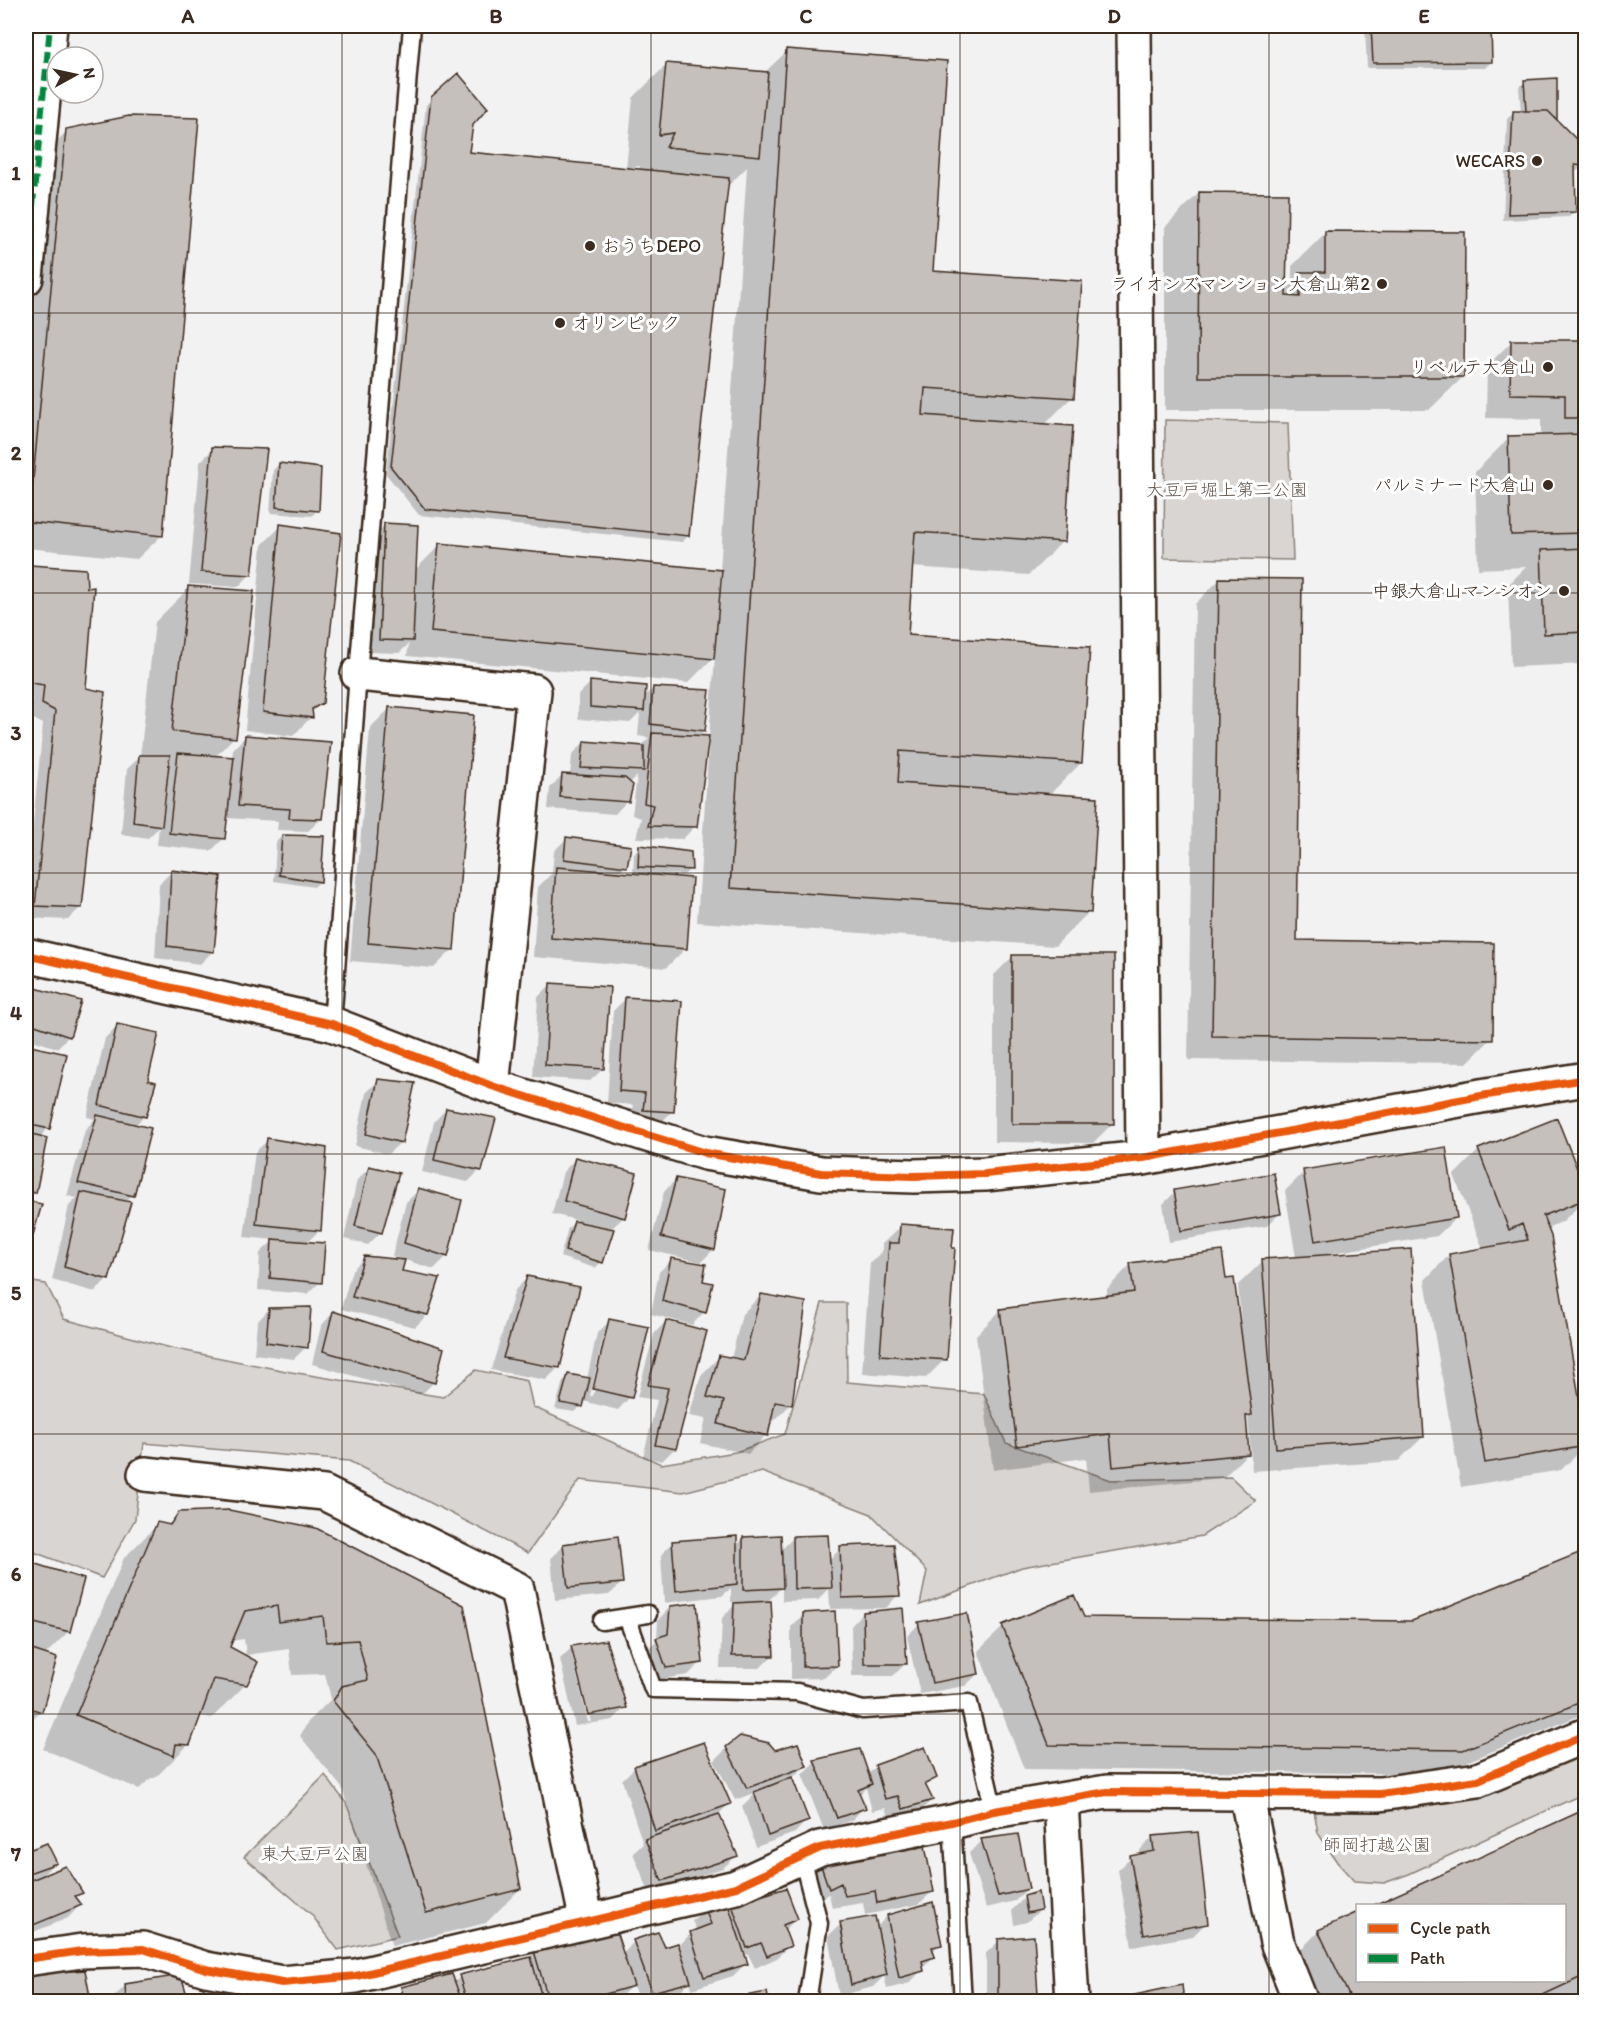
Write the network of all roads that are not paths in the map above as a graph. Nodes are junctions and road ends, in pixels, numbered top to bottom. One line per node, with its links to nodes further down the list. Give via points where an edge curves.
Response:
1 (50, 26): 4 (street)
2 (412, 26): 5 (lane)
3 (1134, 26): 10 (street)
4 (26, 278)
5 (358, 674): 7 (lane); 9 (street, via 534,691)
6 (26, 955): 7 (street)
7 (332, 1024): 9 (street)
8 (1586, 1079): 10 (street)
9 (492, 1086): 10 (street, via 705,1153 821,1173 985,1174)
10 (1143, 1158)
11 (146, 1474): 21 (street, via 324,1493 517,1589)
12 (648, 1614): 13 (lane)
13 (627, 1617): 14 (lane); 18 (lane, via 653,1689 797,1692 863,1710 969,1703)
14 (602, 1621)
15 (1586, 1735): 16 (street, via 1478,1780 1380,1794)
16 (1246, 1793): 17 (street, via 1107,1792); 27 (street, via 1277,1942)
17 (1062, 1800): 18 (street); 26 (street)
18 (994, 1811): 19 (street)
19 (952, 1822): 20 (street, via 820,1848); 25 (lane)
20 (802, 1857): 21 (street, via 736,1887); 24 (lane, via 819,1923)
21 (587, 1922): 23 (street)
22 (26, 1959): 23 (street, via 82,1950 143,1949)
23 (294, 1992)
24 (807, 2001)
25 (963, 2001)
26 (1072, 2001)
27 (1301, 2001)

